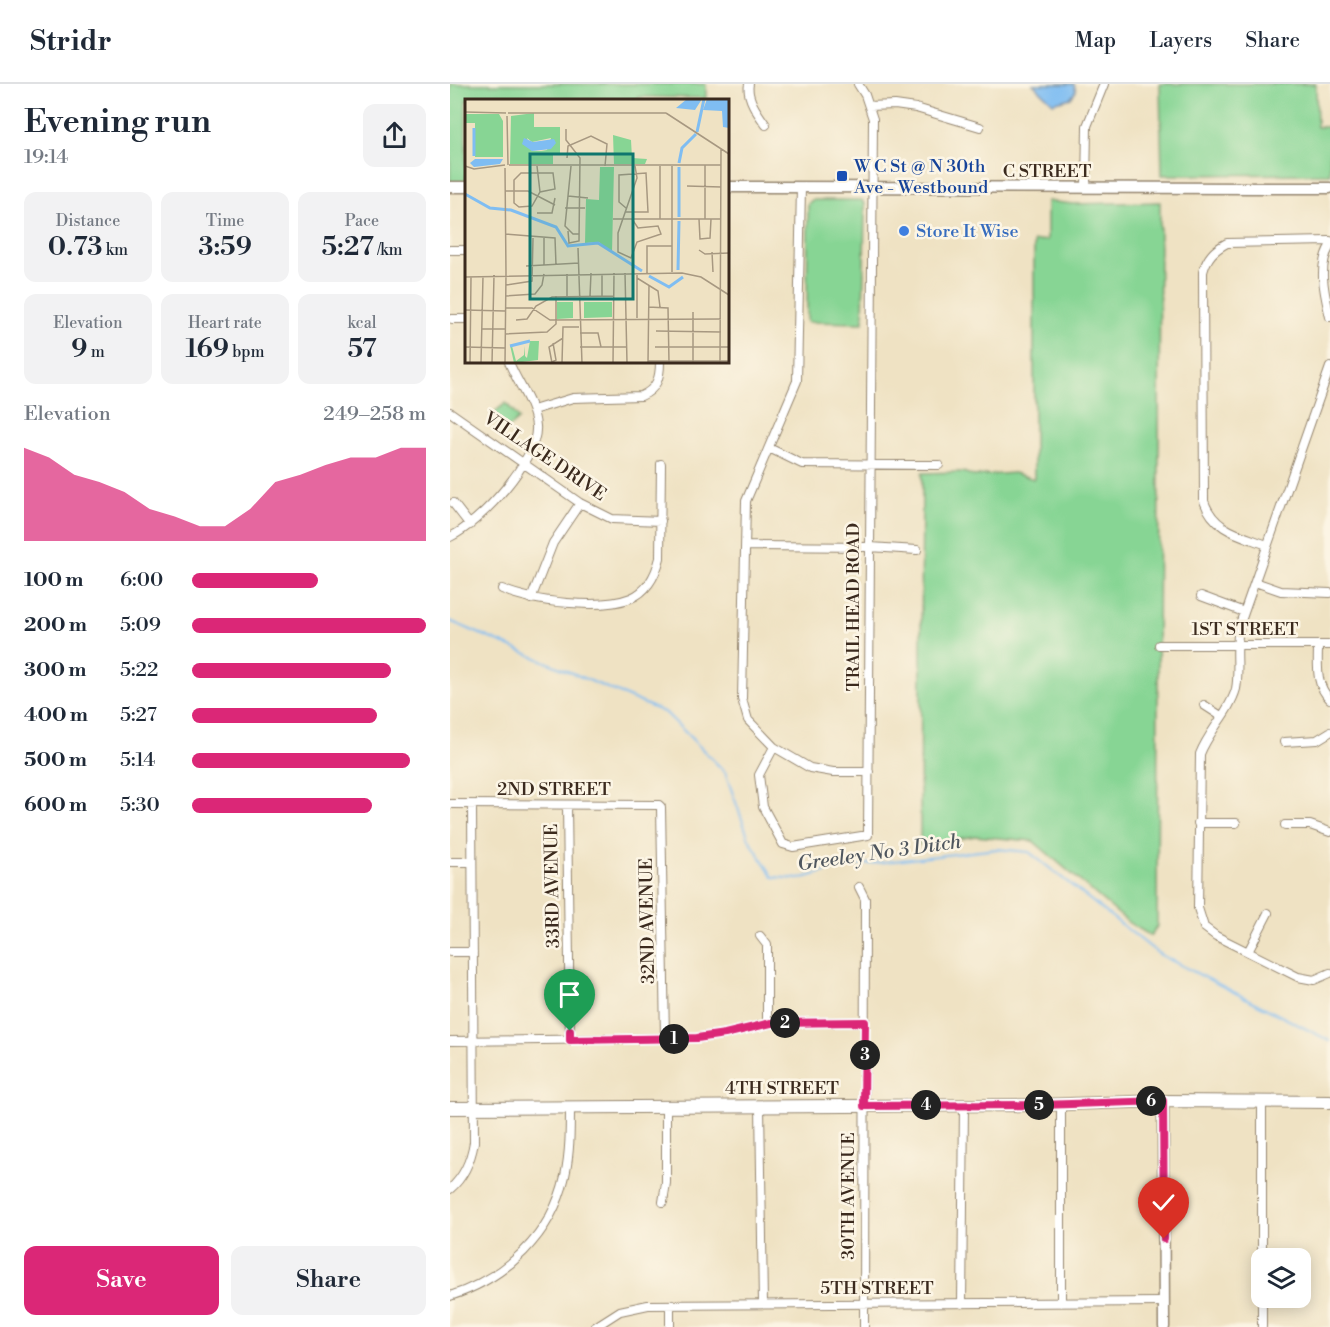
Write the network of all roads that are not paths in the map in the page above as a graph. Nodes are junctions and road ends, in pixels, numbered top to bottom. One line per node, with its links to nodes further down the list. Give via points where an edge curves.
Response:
1 (749, 84): 5 (street, via 755,109)
2 (858, 84): 4 (street, TRAIL HEAD ROAD)
3 (1104, 84): 10 (street, via 1087,126)
4 (869, 106): 6 (street, via 916,108); 9 (street, TRAIL HEAD ROAD, via 873,119)
5 (766, 125)
6 (980, 127)
7 (729, 187): 8 (street, C STREET)
8 (801, 187): 9 (street, C STREET); 22 (street, via 797,381)
9 (873, 187): 10 (street, C STREET); 26 (street, TRAIL HEAD ROAD)
10 (1086, 188): 11 (street, C STREET)
11 (1330, 188)
12 (1330, 241): 32 (street, via 1227,243 1209,256 1203,272 1204,501 1217,524)
13 (1330, 246): 14 (street, via 1323,274)
14 (1330, 317)
15 (452, 318): 16 (street)
16 (465, 319)
17 (510, 363): 20 (street)
18 (660, 363): 20 (street, via 656,385 641,396 573,398)
19 (1330, 368): 32 (street)
20 (533, 410): 23 (street, via 536,438)
21 (450, 412): 23 (street, VILLAGE DRIVE)
22 (769, 448): 26 (street, via 802,464); 33 (street, via 747,501)
23 (522, 464): 28 (street, VILLAGE DRIVE); 30 (street, via 484,514)
24 (661, 464): 29 (street)
25 (939, 465): 26 (street)
26 (871, 466): 34 (street, TRAIL HEAD ROAD)
27 (453, 502): 30 (street)
28 (580, 503): 29 (street, VILLAGE DRIVE, via 612,519); 40 (street, via 553,543)
29 (661, 521): 40 (street, via 657,570 650,583 631,598 619,602)
30 (470, 525): 31 (street)
31 (450, 537)
32 (1267, 545): 36 (street)
33 (746, 546): 34 (street); 51 (street, via 742,699 748,720)
34 (870, 547): 35 (street); 52 (street, TRAIL HEAD ROAD)
35 (916, 550)
36 (1255, 582): 38 (street, via 1281,591); 41 (street)
37 (502, 589): 40 (street)
38 (1330, 593)
39 (1201, 596): 41 (street)
40 (531, 599)
41 (1244, 612): 43 (street)
42 (1159, 645): 43 (street, 1ST STREET)
43 (1237, 645): 45 (street, 1ST STREET); 48 (street, via 1236,687)
44 (1330, 645): 45 (street, 1ST STREET)
45 (1318, 646): 46 (street, via 1318,678)
46 (1330, 699)
47 (1204, 705): 48 (street)
48 (1221, 716): 57 (street, via 1200,754)
49 (1330, 732): 50 (street, via 1317,740)
50 (1284, 742)
51 (774, 747): 52 (street, via 810,768); 52 (street, TRAIL HEAD ROAD, via 759,775 763,807 787,846 868,835)
52 (869, 772)
53 (450, 804): 54 (street, 2ND STREET)
54 (472, 805): 55 (street, 2ND STREET); 62 (street)
55 (567, 805): 56 (street, 2ND STREET); 73 (street, 33RD AVENUE)
56 (659, 805): 72 (street, 32ND AVENUE, via 663,816)
57 (1198, 823): 58 (street); 68 (street, via 1198,898 1202,922 1216,936)
58 (1236, 823)
59 (1285, 825): 60 (street, via 1310,825)
60 (1330, 832)
61 (450, 862): 62 (street)
62 (472, 862): 67 (street)
63 (859, 887): 70 (street, 30TH AVENUE, via 865,899)
64 (1268, 913): 68 (street)
65 (760, 936): 71 (street, via 767,945)
66 (450, 952): 67 (street)
67 (473, 952): 75 (street)
68 (1248, 952): 69 (street, via 1298,977 1314,980)
69 (1330, 975)
70 (865, 1022): 71 (street); 82 (street, 30TH AVENUE)
71 (767, 1024): 72 (street, via 725,1034)
72 (665, 1039): 73 (street)
73 (570, 1040): 75 (street)
74 (450, 1041): 75 (street)
75 (474, 1041): 83 (street)
76 (1163, 1101): 78 (main road, 4TH STREET); 79 (main road, 4TH STREET); 91 (street)
77 (1330, 1101): 78 (main road, 4TH STREET)
78 (1262, 1102): 89 (street)
79 (1061, 1104): 80 (main road, 4TH STREET); 92 (street)
80 (964, 1105): 82 (main road, 4TH STREET); 95 (street)
81 (760, 1106): 82 (main road, 4TH STREET); 85 (main road, 4TH STREET); 93 (street)
82 (864, 1106): 94 (street, 30TH AVENUE)
83 (474, 1107): 84 (main road, 4TH STREET); 86 (main road, 4TH STREET); 87 (street, via 472,1151 464,1172)
84 (570, 1107): 85 (main road, 4TH STREET); 90 (street, via 570,1150 565,1178 547,1222 522,1254 500,1272)
85 (666, 1107): 88 (street)
86 (450, 1108)
87 (450, 1189)
88 (663, 1202)
89 (1262, 1248)
90 (450, 1296)
91 (1164, 1302): 92 (street, 5TH STREET); 101 (street)
92 (1061, 1303): 95 (street, 5TH STREET)
93 (763, 1304): 94 (street, 5TH STREET); 96 (street, 5TH STREET)
94 (864, 1304): 95 (street, 5TH STREET); 100 (street, 30TH AVENUE)
95 (963, 1304)
96 (670, 1305): 98 (street, 5TH STREET, via 637,1306 620,1311); 99 (street)
97 (1262, 1308): 102 (street)
98 (595, 1327)
99 (670, 1327)
100 (864, 1327)
101 (1164, 1327)
102 (1262, 1327)

